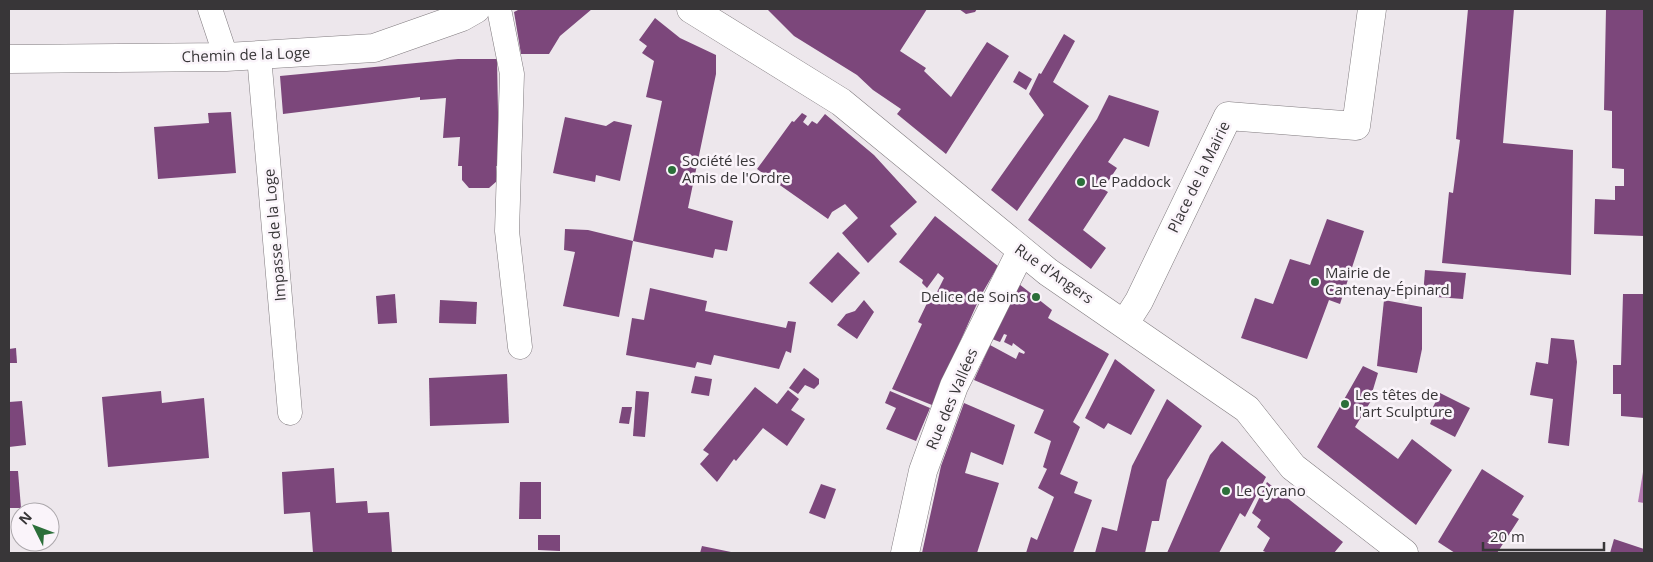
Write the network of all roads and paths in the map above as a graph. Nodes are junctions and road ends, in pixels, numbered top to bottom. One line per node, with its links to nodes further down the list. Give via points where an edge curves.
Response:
1 (210, 9): 7 (lane)
2 (476, 9): 6 (street, Chemin de la Loge, via 462,18 374,48)
3 (500, 9): 11 (lane, via 512,74 507,231)
4 (691, 9): 9 (street, Rue d'Angers, via 841,102)
5 (1372, 9): 10 (street, Place de la Mairie, via 1356,126 1228,116 1139,301)
6 (259, 56): 7 (street, Chemin de la Loge); 12 (lane, Impasse de la Loge)
7 (226, 57): 8 (street, Chemin de la Loge)
8 (9, 59)
9 (1021, 251): 10 (street, Rue d'Angers); 13 (street, Rue des Vallées, via 954,386 923,471)
10 (1125, 323): 14 (street, Rue d'Angers, via 1247,409 1293,467)
11 (520, 347)
12 (290, 413)
13 (905, 553)
14 (1404, 553)

